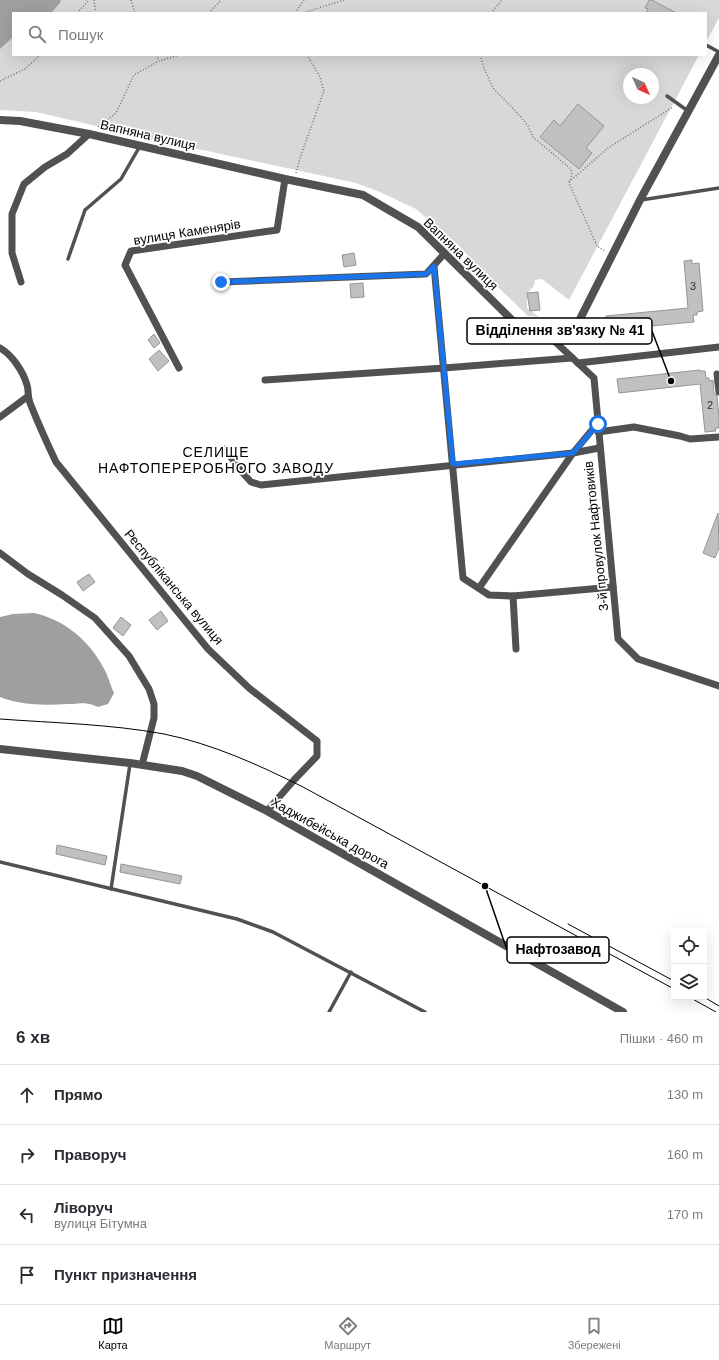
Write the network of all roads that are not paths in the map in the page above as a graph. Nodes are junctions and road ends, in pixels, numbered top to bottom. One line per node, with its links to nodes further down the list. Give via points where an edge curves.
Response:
1 (707, 46): 2 (lane)
2 (719, 53): 4 (street, Вапняна вулиця)
3 (667, 96): 4 (lane)
4 (688, 111): 10 (street, Вапняна вулиця)
5 (0, 120): 6 (street, Вапняна вулиця, via 20,121)
6 (89, 134): 7 (street, Вапняна вулиця); 14 (street, via 67,154 24,184 12,214 12,253)
7 (141, 145): 8 (street, Вапняна вулиця); 12 (lane, via 121,179 85,210)
8 (285, 179): 11 (street, Вапняна вулиця, via 363,195 418,227); 20 (street, вулиця Каменярів, via 278,230 131,251 124,265)
9 (719, 188): 10 (lane)
10 (640, 200): 16 (street, Вапняна вулиця, via 579,321 570,329)
11 (445, 253): 13 (street); 16 (street, Вапняна вулиця, via 512,320 533,334)
12 (68, 259)
13 (434, 266): 15 (street, via 426,274); 21 (street)
14 (21, 282)
15 (221, 282)
16 (550, 336): 19 (street, 3-й провулок Нафтовиків)
17 (719, 347): 19 (street)
18 (0, 348): 25 (street, Республіканська вулиця, via 20,369 28,386)
19 (575, 360): 21 (street); 27 (street, 3-й провулок Нафтовиків, via 594,378)
20 (179, 368)
21 (444, 368): 23 (street); 32 (street)
22 (717, 374): 24 (street)
23 (265, 380)
24 (719, 392)
25 (27, 396): 26 (street); 42 (street, Республіканська вулиця, via 56,462 208,649 249,688 317,741 317,756)
26 (0, 417)
27 (598, 428): 28 (street, via 634,427 690,439); 29 (street, 3-й провулок Нафтовиків); 31 (street)
28 (719, 437)
29 (599, 448): 31 (street); 34 (street, 3-й провулок Нафтовиків)
30 (225, 449): 32 (street, via 251,482 261,485)
31 (573, 453): 32 (street); 35 (street)
32 (453, 464): 35 (street, via 463,578)
33 (0, 553): 41 (street, via 95,618 128,656 149,689 154,704 154,718)
34 (613, 587): 36 (street); 38 (street, 3-й провулок Нафтовиків, via 618,639 638,659)
35 (479, 588): 36 (street, via 489,595)
36 (513, 596): 37 (street)
37 (516, 649)
38 (719, 686)
39 (0, 749): 40 (street, Хаджибейська дорога)
40 (130, 763): 41 (street, Хаджибейська дорога); 44 (lane)
41 (142, 765): 42 (street, Хаджибейська дорога, via 197,776)
42 (267, 811): 48 (street, Хаджибейська дорога)
43 (0, 862): 44 (lane)
44 (111, 889): 45 (lane, via 236,918 273,932)
45 (351, 972): 46 (lane); 47 (lane)
46 (329, 1012)
47 (425, 1012)
48 (623, 1012)

